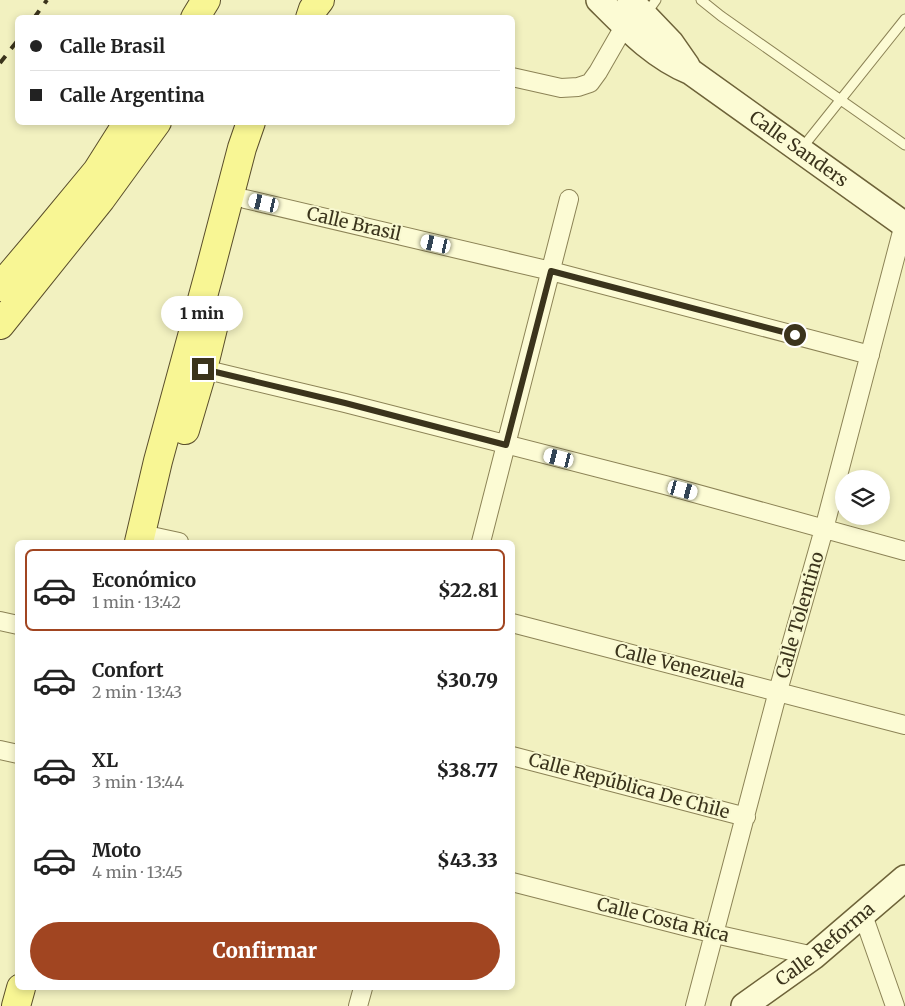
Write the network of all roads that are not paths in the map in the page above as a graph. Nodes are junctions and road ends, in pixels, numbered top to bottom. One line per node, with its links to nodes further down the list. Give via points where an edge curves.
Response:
1 (208, 0): 7 (main road); 8 (main road)
2 (300, 0): 9 (main road)
3 (320, 0): 10 (main road)
4 (599, 0): 6 (street, Calle Sanders)
5 (701, 0): 13 (lane)
6 (639, 10): 12 (street, via 590,83 561,88); 19 (street, Calle Sanders, via 644,43 692,72)
7 (197, 15)
8 (210, 15)
9 (293, 15)
10 (311, 15)
11 (905, 19): 13 (lane)
12 (515, 79)
13 (841, 100): 18 (lane); 19 (lane)
14 (126, 125): 24 (main road, via 97,170)
15 (155, 125): 25 (main road, via 102,199)
16 (250, 125): 30 (main road, via 158,460)
17 (265, 125): 20 (main road)
18 (905, 145)
19 (800, 150): 22 (street, Calle Sanders)
20 (245, 199): 23 (street, Calle Brasil); 27 (main road)
21 (569, 199): 23 (street)
22 (904, 225): 26 (street, Calle Tolentino)
23 (551, 271): 26 (street, Calle Brasil); 28 (street)
24 (0, 287)
25 (0, 325)
26 (870, 355): 29 (street, Calle Tolentino)
27 (203, 369): 28 (street); 30 (main road, via 169,483)
28 (506, 445): 29 (street); 32 (street)
29 (824, 529): 33 (street); 37 (street, Calle Tolentino)
30 (143, 530): 31 (street)
31 (173, 540)
32 (482, 540)
33 (905, 551)
34 (0, 621): 36 (street)
35 (515, 624): 37 (street, Calle Venezuela)
36 (15, 625)
37 (778, 691): 38 (street, Calle Venezuela); 42 (street, Calle Tolentino)
38 (905, 725)
39 (0, 750): 40 (street)
40 (15, 753)
41 (515, 757): 42 (street, Calle República De Chile)
42 (746, 817): 46 (street, Calle Tolentino)
43 (905, 878): 45 (street, Calle Reforma)
44 (515, 883): 46 (street, Calle Costa Rica)
45 (863, 915): 47 (street, Calle Reforma); 54 (street)
46 (715, 934): 47 (street, Calle Costa Rica); 52 (street, Calle Tolentino)
47 (814, 956): 53 (street, Calle Reforma)
48 (20, 990): 50 (main road)
49 (362, 990): 51 (street)
50 (16, 1006)
51 (358, 1006)
52 (695, 1006)
53 (744, 1006)
54 (895, 1006)

